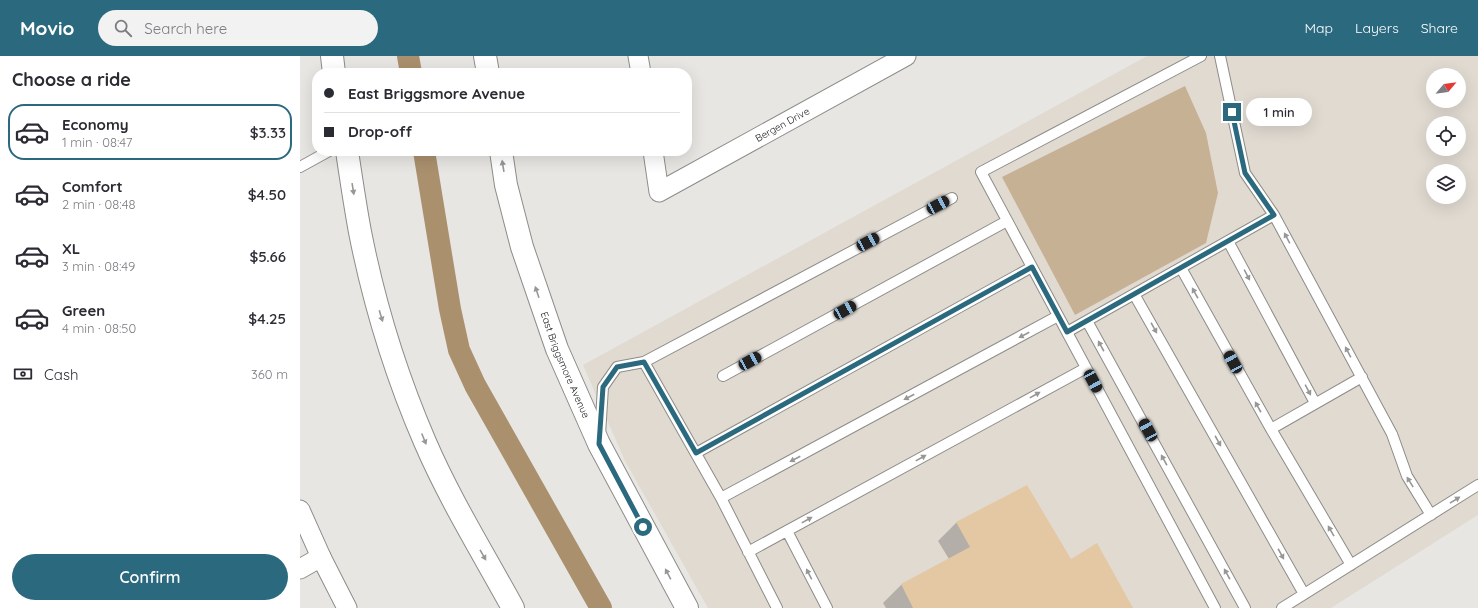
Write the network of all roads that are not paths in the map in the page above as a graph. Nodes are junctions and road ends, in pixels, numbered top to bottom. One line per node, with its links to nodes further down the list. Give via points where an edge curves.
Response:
1 (332, 56): 7 (main road)
2 (485, 56): 8 (main road)
3 (638, 56): 9 (street)
4 (906, 56): 13 (street, Bergen Drive, via 659,192)
5 (1201, 56): 17 (lane, via 981,172)
6 (1220, 56): 16 (lane, via 1245,173)
7 (333, 68)
8 (487, 68)
9 (640, 68)
10 (320, 156): 14 (lane)
11 (347, 156): 44 (main road, one-way to 44, via 373,289 398,374 425,442 456,508)
12 (502, 156): 31 (main road, East Briggsmore Avenue, one-way to 12, via 557,349 522,247)
13 (654, 156)
14 (300, 167)
15 (952, 198): 25 (lane)
16 (1274, 215): 18 (lane); 28 (lane, one-way to 16)
17 (1007, 221): 19 (lane); 27 (lane)
18 (1228, 241): 20 (lane); 29 (lane, one-way to 29)
19 (1032, 267): 22 (lane); 32 (lane)
20 (1181, 268): 21 (lane); 30 (lane, one-way to 20)
21 (1134, 294): 23 (lane); 42 (lane, one-way to 42)
22 (1058, 316): 24 (lane); 34 (lane, one-way to 34)
23 (1088, 321): 24 (lane); 49 (lane, one-way to 23)
24 (1067, 332): 26 (lane)
25 (644, 362): 31 (lane, via 617,367 603,387); 32 (lane)
26 (1086, 368): 37 (lane, one-way to 26); 48 (lane)
27 (723, 376)
28 (1362, 377): 29 (lane); 36 (lane, one-way to 28, via 1407,476 1392,434)
29 (1315, 403): 30 (lane)
30 (1271, 429): 40 (lane, one-way to 30)
31 (599, 444): 45 (main road, East Briggsmore Avenue, one-way to 31)
32 (696, 453): 34 (lane)
33 (1478, 485): 36 (lane, one-way to 33)
34 (722, 498): 38 (lane)
35 (300, 510): 39 (street)
36 (1431, 515): 40 (lane)
37 (787, 531): 38 (lane); 47 (lane, one-way to 37)
38 (748, 552): 46 (lane)
39 (321, 557): 41 (street); 43 (street)
40 (1351, 565): 42 (lane)
41 (300, 569)
42 (1304, 594): 50 (lane)
43 (347, 608)
44 (513, 608)
45 (687, 608)
46 (777, 608)
47 (827, 608)
48 (1215, 608)
49 (1245, 608)
50 (1282, 608)

